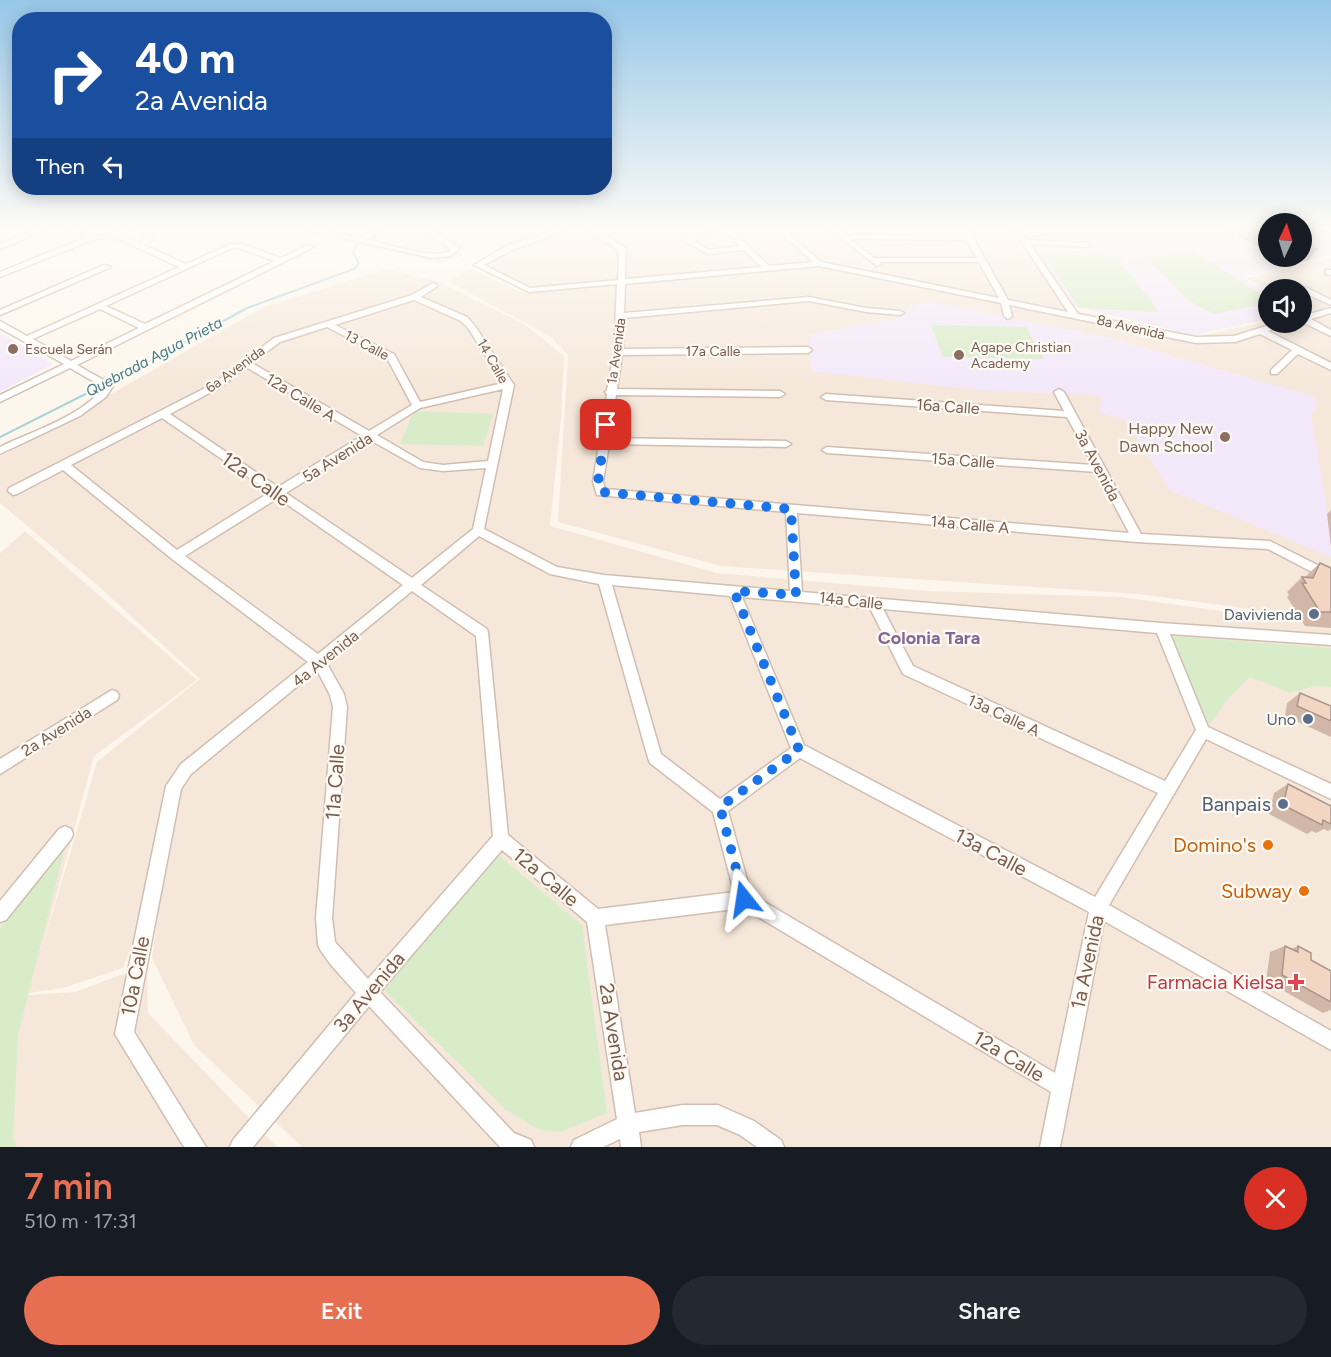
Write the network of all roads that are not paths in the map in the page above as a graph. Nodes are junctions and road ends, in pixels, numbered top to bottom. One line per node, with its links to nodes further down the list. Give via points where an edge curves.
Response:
1 (76, 281): 17 (street)
2 (155, 281): 15 (street)
3 (240, 281): 26 (street)
4 (510, 281): 5 (street, 8a Avenida, via 529,290)
5 (624, 281): 6 (street, 8a Avenida); 20 (street, 1a Avenida)
6 (629, 281)
7 (908, 281): 13 (street, 8a Avenida)
8 (993, 281): 13 (street)
9 (1052, 281): 19 (street)
10 (433, 285): 12 (street, 6a Avenida)
11 (1312, 294): 14 (street)
12 (415, 297): 24 (street, 6a Avenida); 38 (street, 14 Calle, via 465,319)
13 (1004, 300): 19 (street, 8a Avenida); 21 (street)
14 (1331, 303)
15 (100, 306): 26 (street); 30 (street)
16 (1331, 310): 22 (street)
17 (0, 313)
18 (900, 313): 20 (street, via 809,299)
19 (1074, 314): 27 (street, 8a Avenida, via 1196,340 1218,341)
20 (622, 316): 33 (street, 1a Avenida)
21 (1008, 316)
22 (1312, 316)
23 (0, 324): 30 (street)
24 (327, 324): 35 (street, 6a Avenida, via 277,340); 44 (street, 13 Calle, via 391,356)
25 (1312, 324): 29 (street)
26 (144, 327): 34 (street)
27 (1258, 332)
28 (1265, 333): 32 (street)
29 (1331, 333)
30 (27, 339): 34 (street)
31 (808, 350): 33 (street, 17a Calle)
32 (1297, 350): 36 (street); 37 (street)
33 (618, 352): 39 (street, 1a Avenida)
34 (70, 363): 43 (street); 51 (street, via 108,386 103,395)
35 (247, 364): 45 (street, 6a Avenida, via 216,386); 47 (street, 12a Calle A)
36 (1331, 367)
37 (1274, 372)
38 (509, 385): 44 (street, 5a Avenida); 52 (street, 14 Calle)
39 (610, 392): 41 (street); 48 (street, 1a Avenida)
40 (1059, 392): 46 (street, 3a Avenida)
41 (780, 394)
42 (826, 397): 46 (street, 16a Calle)
43 (0, 399)
44 (417, 406): 47 (street, 5a Avenida)
45 (162, 413): 53 (street, 6a Avenida); 57 (street, 12a Calle)
46 (1070, 414): 54 (street, 3a Avenida)
47 (370, 437): 52 (street, 12a Calle A, via 420,465 443,468); 57 (street, 5a Avenida)
48 (604, 441): 49 (street); 56 (street, 1a Avenida, via 598,482)
49 (786, 444)
50 (827, 450): 54 (street, 15a Calle)
51 (0, 451)
52 (490, 464): 59 (street, 14 Calle)
53 (64, 465): 55 (street, 6a Avenida); 61 (street, 11a Calle)
54 (1100, 469): 60 (street, 3a Avenida)
55 (13, 491)
56 (601, 492): 58 (street, 14a Calle A)
57 (277, 494): 61 (street, 5a Avenida); 64 (street, 12a Calle)
58 (791, 509): 60 (street, 14a Calle A); 66 (street)
59 (478, 531): 63 (street, 14a Calle, via 554,571); 64 (street, 4a Avenida)
60 (1137, 538): 62 (street, 14a Calle A, via 1270,545)
61 (176, 556): 70 (street, 11a Calle)
62 (1331, 577)
63 (604, 580): 65 (street, 14a Calle); 78 (street, via 655,758)
64 (412, 586): 70 (street, 4a Avenida); 80 (street, 12a Calle, via 484,636)
65 (734, 591): 66 (street, 14a Calle); 73 (street)
66 (796, 595): 67 (street, 14a Calle)
67 (874, 603): 68 (street, 14a Calle); 76 (street, 13a Calle A, via 908,670)
68 (1161, 628): 69 (street, 14a Calle); 72 (street)
69 (1331, 640)
70 (320, 663): 75 (street, 4a Avenida, via 186,769); 85 (street, 11a Calle, via 340,707 324,918 327,945)
71 (112, 696): 74 (street, 2a Avenida)
72 (1203, 731): 76 (street, 1a Avenida); 77 (street)
73 (799, 750): 78 (street); 82 (street, 13a Calle)
74 (0, 767)
75 (174, 786): 89 (street, 10a Calle, via 124,1034)
76 (1168, 790): 82 (street, 1a Avenida)
77 (1331, 792)
78 (720, 807): 81 (street)
79 (65, 834): 83 (street)
80 (501, 839): 84 (street, 12a Calle); 85 (street, 3a Avenida)
81 (744, 899): 84 (street, 12a Calle); 87 (street, 12a Calle)
82 (1098, 908): 86 (street, 13a Calle); 87 (street, 1a Avenida)
83 (0, 914)
84 (595, 918): 88 (street, 2a Avenida)
85 (367, 994): 90 (street, 3a Avenida); 91 (street, 11a Calle, via 507,1140)
86 (1331, 1041)
87 (1061, 1087): 95 (street, 1a Avenida)
88 (629, 1124): 92 (street); 93 (street, 2a Avenida); 94 (street, via 683,1115 718,1115 747,1128)
89 (196, 1147)
90 (240, 1147)
91 (524, 1147)
92 (581, 1147)
93 (631, 1147)
94 (774, 1147)
95 (1050, 1147)

